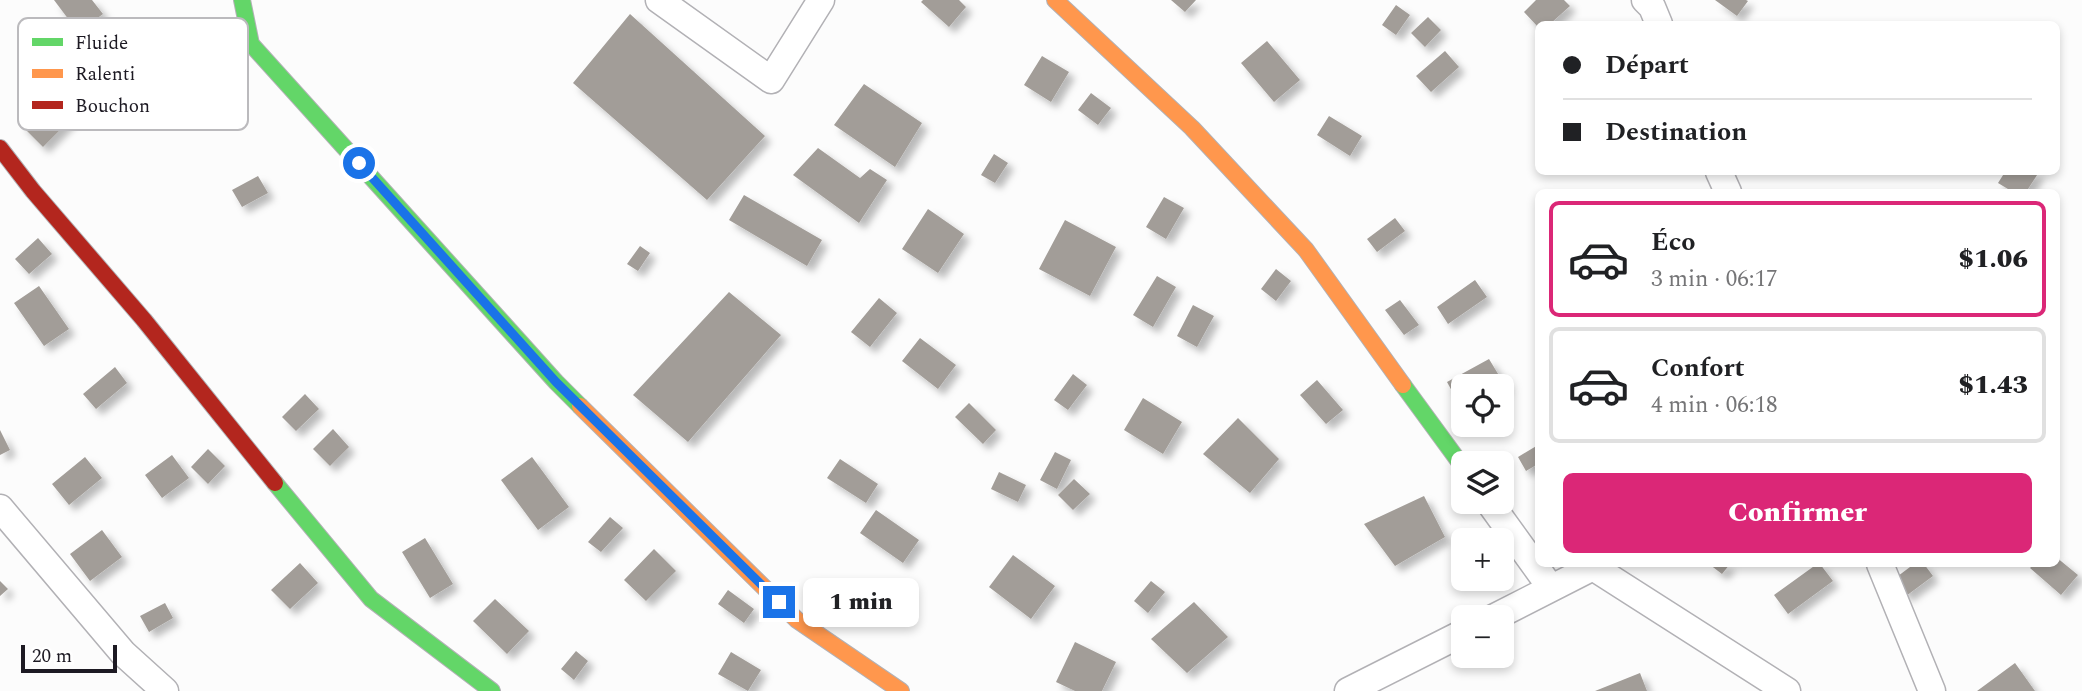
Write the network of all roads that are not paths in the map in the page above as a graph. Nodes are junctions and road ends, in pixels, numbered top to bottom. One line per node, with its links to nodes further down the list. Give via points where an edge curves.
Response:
1 (242, 0): 6 (street)
2 (659, 0): 3 (street, via 771,80)
3 (821, 0)
4 (1055, 0): 10 (street, via 1192,128 1306,250)
5 (1645, 0): 7 (street)
6 (246, 18)
7 (1658, 21)
8 (248, 29): 21 (street, via 251,44 556,382 797,620)
9 (0, 148): 20 (street, via 371,599)
10 (1451, 451)
11 (0, 508): 19 (street, via 123,653)
12 (1498, 514): 13 (street)
13 (1535, 566)
14 (1536, 567): 16 (street)
15 (1881, 567): 24 (street)
16 (1551, 588): 17 (street); 23 (street, via 1593,567)
17 (1514, 607)
18 (1451, 639): 22 (street)
19 (165, 691)
20 (492, 691)
21 (901, 691)
22 (1348, 691)
23 (1787, 691)
24 (1932, 691)

